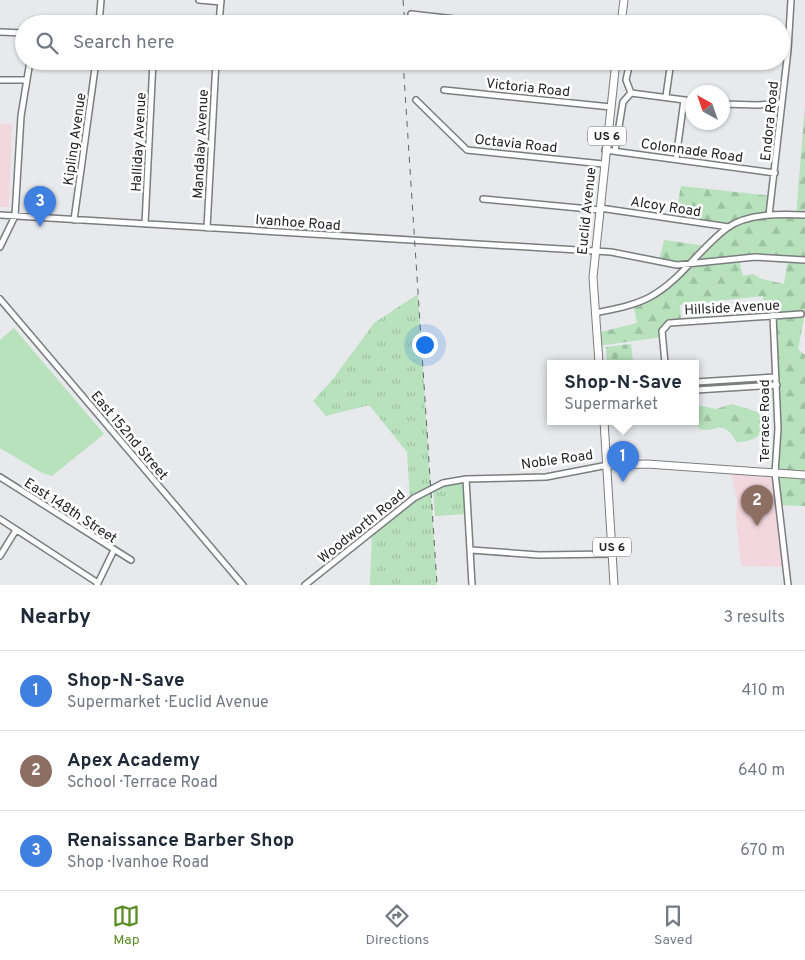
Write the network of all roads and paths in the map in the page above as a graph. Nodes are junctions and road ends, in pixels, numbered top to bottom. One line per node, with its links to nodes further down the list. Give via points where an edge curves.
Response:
1 (101, 0): 7 (street)
2 (199, 0): 5 (street)
3 (624, 0): 10 (main road)
4 (791, 0): 11 (street, Endora Road)
5 (221, 1): 8 (street)
6 (411, 14): 9 (street)
7 (100, 15)
8 (220, 15)
9 (420, 15)
10 (622, 15)
11 (790, 17)
12 (0, 32): 13 (street)
13 (15, 33)
14 (29, 70): 23 (street)
15 (95, 70): 43 (street, Kipling Avenue)
16 (154, 70): 44 (street, Halliday Avenue)
17 (216, 70): 46 (street, Mandalay Avenue)
18 (615, 70): 31 (main road, Euclid Avenue / US 6)
19 (628, 70): 25 (street, via 626,80)
20 (669, 70): 26 (street)
21 (786, 70): 29 (street, Endora Road)
22 (0, 80): 23 (street)
23 (27, 80): 42 (street, via 21,116)
24 (444, 90): 31 (street, Victoria Road)
25 (631, 93): 26 (street); 33 (street, via 623,102)
26 (666, 96): 28 (street)
27 (416, 100): 35 (street, Octavia Road, via 467,150)
28 (684, 100): 34 (street)
29 (782, 103): 30 (street); 36 (street, Endora Road)
30 (730, 104)
31 (611, 107): 32 (main road, Euclid Avenue / US 6)
32 (605, 150): 33 (street, Colonnade Road); 35 (main road, Euclid Avenue / US 6)
33 (615, 151): 34 (street, Colonnade Road)
34 (676, 159): 36 (street, Colonnade Road)
35 (603, 164): 38 (main road, Euclid Avenue / US 6)
36 (775, 173): 39 (street, Endora Road)
37 (483, 199): 38 (street, Alcoy Road)
38 (600, 209): 45 (street, Alcoy Road); 48 (main road, Euclid Avenue / US 6)
39 (769, 214): 41 (street); 45 (street)
40 (0, 215): 42 (street, Ivanhoe Road)
41 (805, 215)
42 (15, 216): 43 (street, Ivanhoe Road); 47 (street)
43 (74, 220): 44 (street, Ivanhoe Road)
44 (145, 224): 46 (street, Ivanhoe Road)
45 (729, 227): 50 (street)
46 (207, 228): 48 (street, Ivanhoe Road)
47 (0, 246)
48 (595, 251): 50 (street, Ivanhoe Road); 52 (main road, Euclid Avenue / US 6)
49 (805, 260): 50 (street, Ivanhoe Road, via 755,257)
50 (689, 265): 52 (street, via 650,297)
51 (0, 300): 78 (street, East 152nd Street)
52 (595, 313): 55 (main road, Euclid Avenue / US 6)
53 (801, 314): 54 (street, Hillside Avenue)
54 (773, 316): 56 (street, Hillside Avenue, via 665,324 662,331); 57 (street, Terrace Road)
55 (599, 360)
56 (665, 360)
57 (776, 377): 58 (street); 60 (street, Terrace Road)
58 (717, 380): 59 (street); 61 (street)
59 (699, 382)
60 (776, 385): 61 (street); 65 (street, Terrace Road)
61 (718, 389): 62 (street)
62 (699, 390)
63 (604, 425): 64 (main road, US 6)
64 (608, 465): 65 (main road, Noble Road, via 647,464); 68 (street, Noble Road, via 546,476); 74 (main road, US 6)
65 (775, 473): 66 (main road, Noble Road); 82 (street, Terrace Road)
66 (805, 475)
67 (0, 478): 72 (street, East 148th Street)
68 (466, 479): 69 (street, Noble Road); 73 (street)
69 (434, 487): 79 (street, Woodworth Road, via 414,498)
70 (0, 519): 71 (street)
71 (16, 530): 75 (street); 77 (street)
72 (114, 550): 76 (street, East 148th Street); 77 (street)
73 (470, 550): 74 (street, via 540,555); 80 (street)
74 (612, 554): 81 (main road, US 6)
75 (0, 556)
76 (131, 560)
77 (98, 584)
78 (243, 585)
79 (305, 585)
80 (472, 585)
81 (614, 585)
82 (788, 585)

